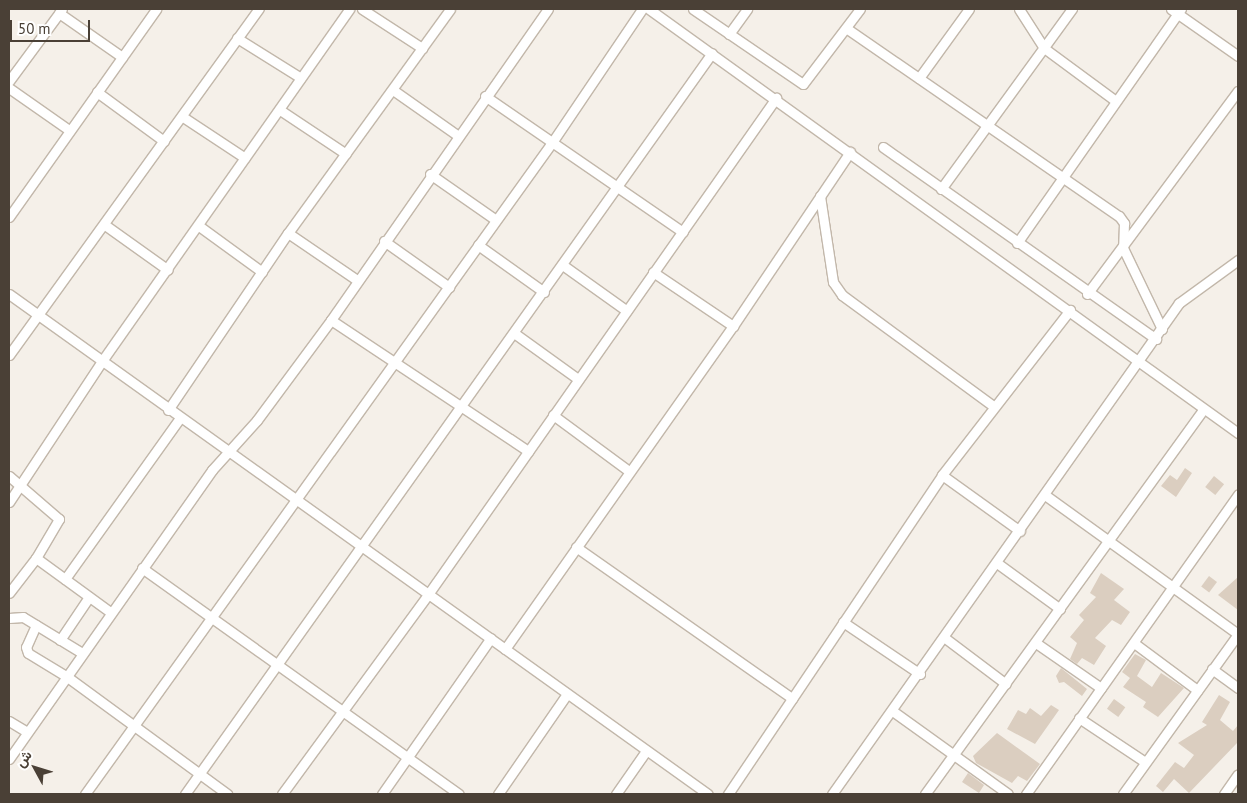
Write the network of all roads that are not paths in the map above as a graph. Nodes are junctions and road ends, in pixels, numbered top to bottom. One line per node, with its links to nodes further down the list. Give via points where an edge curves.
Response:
1 (156, 9): 24 (street)
2 (258, 9): 19 (street)
3 (348, 9): 25 (street)
4 (362, 9): 20 (street)
5 (450, 9): 20 (street)
6 (548, 9): 32 (street)
7 (642, 9): 41 (street)
8 (649, 9): 22 (street)
9 (693, 9): 18 (street)
10 (748, 9): 18 (street)
11 (860, 9): 17 (street)
12 (969, 9): 26 (street)
13 (1019, 9): 21 (street)
14 (1072, 9): 21 (street)
15 (1176, 10): 23 (street); 34 (street)
16 (61, 11): 24 (street); 27 (street)
17 (846, 28): 18 (street, via 803,84); 26 (street)
18 (729, 34)
19 (237, 38): 25 (street); 36 (street)
20 (422, 48): 29 (street)
21 (1044, 48): 34 (street); 37 (street)
22 (712, 53): 33 (street); 48 (street)
23 (1238, 56)
24 (122, 57): 31 (street)
25 (301, 78): 35 (street)
26 (919, 78): 37 (street)
27 (9, 81)
28 (9, 88): 38 (street)
29 (393, 90): 39 (street); 44 (street)
30 (1238, 91): 60 (street)
31 (97, 92): 38 (street); 40 (street)
32 (485, 96): 39 (street); 41 (street)
33 (776, 98): 43 (street); 55 (street)
34 (1116, 101): 47 (street)
35 (280, 110): 44 (street); 45 (street)
36 (183, 116): 40 (street); 45 (street)
37 (989, 127): 47 (street); 49 (street)
38 (70, 130): 51 (street)
39 (457, 135): 46 (street)
40 (164, 141): 53 (street)
41 (553, 141): 48 (street); 52 (street)
42 (883, 148): 49 (street)
43 (850, 152): 50 (street); 71 (street)
44 (346, 154): 56 (street)
45 (245, 158): 54 (street)
46 (430, 174): 52 (street); 57 (street)
47 (1062, 177): 58 (street); 60 (street, via 1122,219)
48 (619, 186): 55 (street); 62 (street)
49 (941, 189): 58 (street)
50 (820, 196): 75 (street); 85 (street, via 833,282 842,295)
51 (9, 217)
52 (496, 220): 59 (street)
53 (105, 225): 63 (street); 73 (street)
54 (199, 226): 63 (street); 64 (street)
55 (682, 232): 65 (street)
56 (288, 233): 64 (street); 66 (street)
57 (384, 242): 66 (street); 67 (street)
58 (1017, 244): 70 (street)
59 (478, 245): 67 (street); 68 (street)
60 (1123, 248): 70 (street); 76 (street)
61 (1238, 260): 76 (street, via 1184,298)
62 (564, 266): 68 (street); 72 (street)
63 (168, 270): 80 (street)
64 (262, 272): 87 (street)
65 (653, 272): 72 (street); 75 (street)
66 (357, 280): 74 (street)
67 (448, 287): 81 (street)
68 (544, 292): 77 (street)
69 (9, 294): 73 (street)
70 (1087, 294): 78 (street)
71 (1070, 310): 82 (street); 85 (street)
72 (627, 311): 83 (street)
73 (38, 315): 79 (street); 80 (street)
74 (331, 320): 81 (street); 91 (street)
75 (733, 326): 93 (street)
76 (1162, 329): 78 (street)
77 (514, 334): 83 (street); 84 (street)
78 (1156, 339): 82 (street)
79 (9, 354)
80 (102, 361): 87 (street); 96 (street)
81 (395, 361): 84 (street); 99 (street)
82 (1140, 361): 86 (street); 97 (street)
83 (578, 379): 88 (street)
84 (463, 405): 92 (street); 103 (street)
85 (993, 406): 94 (street)
86 (1204, 409): 90 (street); 102 (street)
87 (168, 410): 89 (street)
88 (553, 415): 92 (street); 93 (street)
89 (180, 418): 91 (street); 108 (street)
90 (1238, 433)
91 (229, 451): 99 (street); 107 (street)
92 (528, 451): 110 (street)
93 (629, 471): 104 (street)
94 (942, 475): 101 (street); 117 (street)
95 (9, 476): 96 (street)
96 (21, 485): 100 (street); 105 (street, via 59,519)
97 (1045, 495): 101 (street); 102 (street)
98 (1238, 495): 109 (street)
99 (297, 499): 103 (street); 115 (street)
100 (9, 502)
101 (1020, 531): 106 (street)
102 (1111, 541): 109 (street); 113 (street)
103 (362, 544): 110 (street); 127 (street)
104 (576, 547): 125 (street); 136 (street)
105 (36, 558): 108 (street); 111 (street)
106 (997, 563): 113 (street); 121 (street)
107 (142, 568): 114 (street); 115 (street)
108 (65, 579): 112 (street)
109 (1174, 587): 119 (street); 124 (street)
110 (429, 592): 120 (street); 137 (street)
111 (9, 593)
112 (89, 597): 114 (street); 122 (street)
113 (1060, 609): 123 (street)
114 (110, 612): 126 (street)
115 (213, 616): 127 (street); 141 (street)
116 (9, 618): 118 (street, via 23,617)
117 (843, 622): 129 (street); 136 (street)
118 (36, 625): 122 (street); 130 (street, via 26,651)
119 (1238, 634): 128 (street)
120 (491, 638): 125 (street); 144 (street)
121 (945, 638): 129 (street); 131 (street)
122 (60, 640): 126 (street)
123 (1036, 643): 131 (street); 132 (street)
124 (1134, 643): 132 (street); 134 (street)
125 (506, 649): 135 (street)
126 (82, 654): 130 (street)
127 (278, 663): 137 (street); 148 (street)
128 (1212, 669): 133 (street); 134 (street)
129 (920, 674): 138 (street)
130 (66, 676): 141 (street); 142 (street)
131 (1006, 684): 145 (street)
132 (1101, 688): 139 (street)
133 (1238, 688)
134 (1197, 690): 147 (street)
135 (567, 694): 143 (street); 156 (street)
136 (792, 698): 159 (street)
137 (342, 712): 144 (street); 153 (street)
138 (894, 712): 145 (street); 160 (street)
139 (1079, 718): 147 (street); 163 (street)
140 (9, 721): 142 (street)
141 (135, 725): 148 (street); 150 (street)
142 (27, 732): 146 (street)
143 (646, 751): 157 (street); 158 (street)
144 (407, 757): 154 (street); 155 (street)
145 (952, 757): 161 (street); 162 (street)
146 (9, 759)
147 (1145, 762): 164 (street)
148 (200, 774): 151 (street); 152 (street)
149 (1238, 774): 165 (street)
150 (85, 794)
151 (185, 794)
152 (227, 794)
153 (282, 794)
154 (382, 794)
155 (458, 794)
156 (498, 794)
157 (616, 794)
158 (708, 794)
159 (728, 794)
160 (832, 794)
161 (925, 794)
162 (1008, 794)
163 (1026, 794)
164 (1124, 794)
165 (1224, 794)

